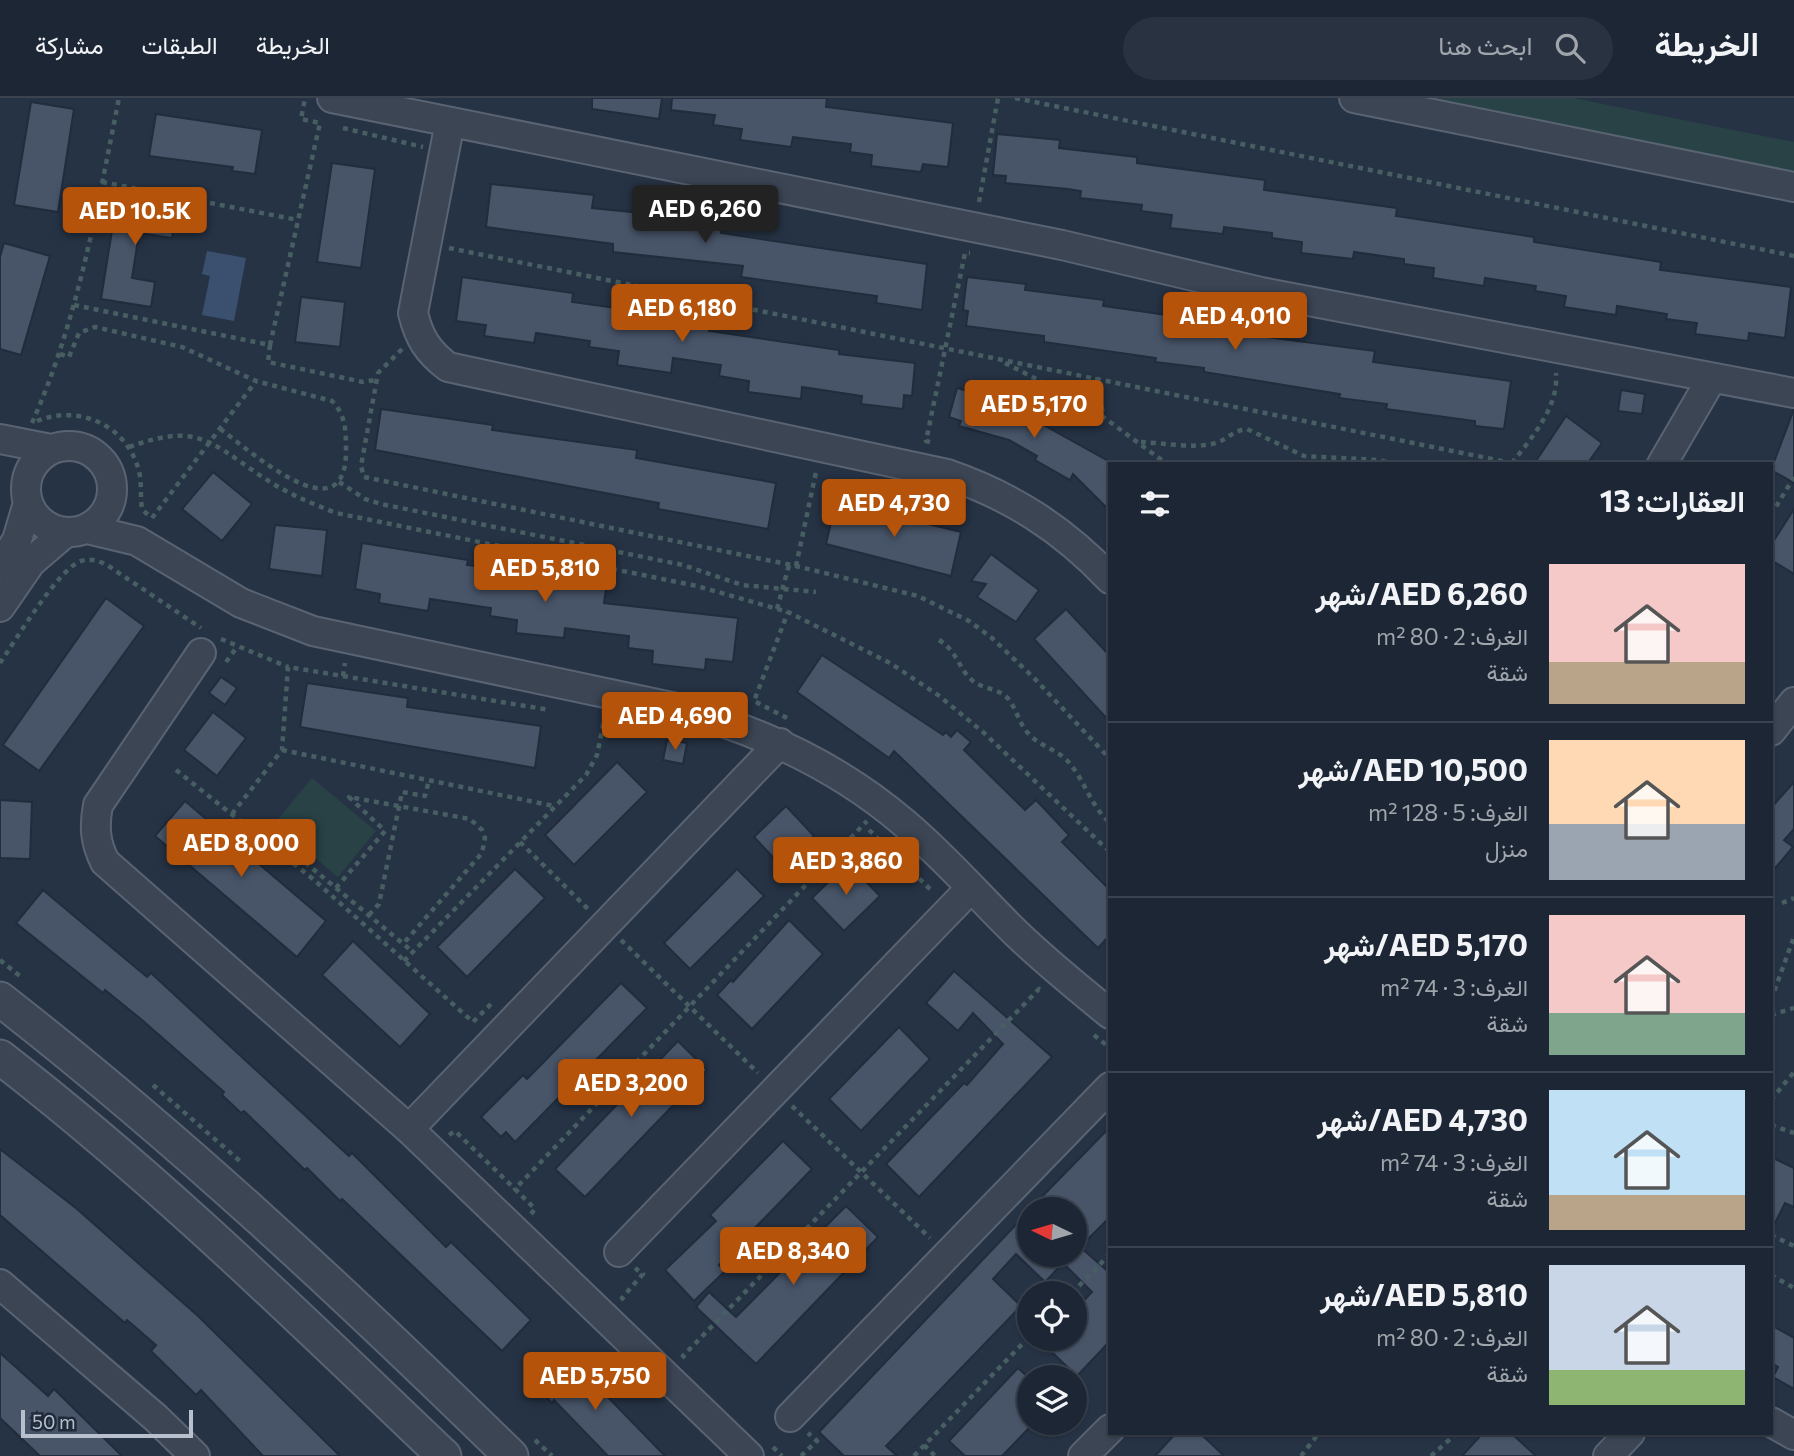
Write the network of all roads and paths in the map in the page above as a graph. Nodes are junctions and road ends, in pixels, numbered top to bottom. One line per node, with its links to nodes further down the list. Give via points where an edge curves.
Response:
1 (119, 98): 9 (path)
2 (305, 98): 6 (path, via 301,119)
3 (998, 98): 11 (path, via 977,202)
4 (1015, 98): 15 (path)
5 (1354, 98): 10 (street)
6 (326, 111): 7 (street); 8 (path); 12 (path)
7 (450, 122): 8 (street); 24 (street, via 1062,245 1261,292)
8 (444, 152): 13 (street)
9 (102, 182): 12 (path); 16 (path)
10 (1794, 187)
11 (988, 204)
12 (298, 220): 18 (path)
13 (425, 243): 17 (street, via 413,313); 19 (path)
14 (977, 254): 19 (path, via 965,253)
15 (1794, 256)
16 (74, 305): 18 (path); 20 (path)
17 (418, 335): 26 (path, via 382,366); 42 (street, via 430,354 448,368 470,374)
18 (270, 345): 26 (path, via 268,362 363,382)
19 (945, 347): 21 (path); 42 (path, via 926,441 951,451)
20 (60, 354): 25 (path, via 69,357 79,333 94,327 182,346); 30 (path)
21 (999, 360): 23 (path); 28 (path)
22 (1546, 371): 39 (path, via 1557,374 1551,404)
23 (1097, 377): 28 (path); 38 (path)
24 (1712, 378): 27 (street); 40 (street)
25 (256, 380): 29 (path); 44 (path, via 332,401 341,410 346,471)
26 (375, 380): 51 (path, via 361,472 369,479)
27 (1794, 393)
28 (1103, 415): 32 (path)
29 (219, 428): 31 (path); 44 (path, via 299,483 328,489)
30 (13, 439): 33 (path, via 50,415 86,416 110,428); 34 (street); 45 (street)
31 (210, 440): 33 (path, via 174,435); 48 (path); 58 (path, via 295,497 335,513 697,586)
32 (1141, 442): 35 (path, via 1208,444 1247,429); 36 (path)
33 (129, 447): 48 (path, via 140,473 142,509)
34 (51, 449): 45 (street, via 35,462); 46 (street, via 79,446 92,452 110,473)
35 (1312, 461): 37 (path)
36 (1165, 462)
37 (1387, 462)
38 (1507, 462)
39 (1513, 462)
40 (1663, 462)
41 (826, 474): 52 (path, via 814,472)
42 (947, 474): 54 (street, via 982,485 1030,511 1066,536)
43 (1794, 477): 47 (path)
44 (339, 482): 55 (path, via 381,504 683,565 743,585)
45 (27, 497): 49 (street, via 47,526); 53 (street, via 17,540)
46 (113, 498): 49 (street, via 106,513); 50 (street)
47 (1773, 512)
48 (152, 518): 50 (path)
49 (76, 531): 50 (street); 57 (street, via 32,562)
50 (157, 537): 61 (street, via 206,585 289,623)
51 (789, 565): 52 (path); 55 (path)
52 (796, 566): 70 (path, via 918,596 970,621 1035,679)
53 (0, 567)
54 (1108, 577)
55 (783, 588): 56 (path); 58 (path)
56 (816, 592)
57 (0, 607)
58 (778, 608): 59 (path)
59 (788, 612): 68 (path, via 754,701 798,723); 80 (path, via 890,663 939,695)
60 (207, 640): 63 (path, via 107,565 84,560 60,579); 64 (path); 108 (street, via 103,796 94,824 97,845 119,877)
61 (350, 640): 64 (path, via 343,676); 65 (street)
62 (939, 640): 77 (path, via 958,658 970,679 1002,692 1034,740 1072,765 1087,797)
63 (0, 663)
64 (288, 667): 69 (path)
65 (609, 694): 68 (street, via 712,717); 74 (path, via 592,766)
66 (1794, 702): 67 (street)
67 (1773, 728)
68 (780, 743): 75 (street); 86 (street)
69 (282, 750): 72 (path); 76 (path)
70 (1108, 757)
71 (176, 770): 76 (path)
72 (429, 780): 73 (path, via 425,796 402,792); 74 (path)
73 (399, 805): 81 (path, via 349,797 385,831); 85 (path, via 379,904); 89 (path, via 470,819 485,838 482,853)
74 (555, 806): 79 (path)
75 (882, 806): 82 (street); 98 (path)
76 (232, 814): 91 (path)
77 (1108, 821)
78 (259, 824): 81 (path)
79 (520, 842): 86 (path); 90 (path)
80 (1108, 850)
81 (336, 888): 85 (path)
82 (971, 888): 92 (street); 105 (street)
83 (1794, 898): 84 (path)
84 (1782, 903)
85 (369, 915): 89 (path)
86 (596, 916): 87 (path); 98 (path); 108 (street)
87 (577, 917)
88 (1794, 937): 94 (path)
89 (403, 944): 90 (path)
90 (413, 952): 91 (path)
91 (404, 961): 96 (path, via 473,1022)
92 (1069, 981): 100 (street); 110 (path, via 1051,1000 1039,989)
93 (1773, 982): 94 (path)
94 (1775, 985): 95 (path)
95 (1773, 992)
96 (501, 993)
97 (0, 999): 136 (street, via 235,1194)
98 (690, 1006): 105 (path); 111 (path, via 514,1189 535,1209)
99 (1794, 1008): 101 (path)
100 (1108, 1012)
101 (1773, 1014)
102 (0, 1058): 135 (street, via 134,1167)
103 (1793, 1074): 106 (path)
104 (1108, 1089): 126 (street)
105 (775, 1090): 110 (path); 115 (street)
106 (1773, 1098)
107 (1773, 1126): 109 (path)
108 (409, 1129): 111 (street)
109 (1794, 1133)
110 (861, 1173): 112 (path, via 930,1238); 124 (path)
111 (516, 1228): 125 (street)
112 (938, 1229)
113 (1773, 1236): 114 (path)
114 (1794, 1246)
115 (619, 1252): 121 (path, via 643,1275 622,1298)
116 (1108, 1256): 118 (path)
117 (1773, 1276): 120 (path)
118 (1084, 1281)
119 (0, 1284): 134 (street)
120 (1794, 1288)
121 (631, 1306)
122 (675, 1347): 124 (path)
123 (1017, 1349): 133 (path)
124 (683, 1356): 125 (path, via 702,1374)
125 (684, 1393): 137 (street)
126 (790, 1417)
127 (1773, 1423): 132 (street)
128 (1108, 1431): 140 (street)
129 (1317, 1435): 141 (path)
130 (1455, 1435): 142 (path)
131 (1628, 1435): 143 (street)
132 (1794, 1435)
133 (924, 1445): 138 (path); 139 (path)
134 (195, 1456)
135 (444, 1456)
136 (511, 1456)
137 (749, 1456)
138 (914, 1456)
139 (935, 1456)
140 (1083, 1456)
141 (1301, 1456)
142 (1432, 1456)
143 (1608, 1456)

